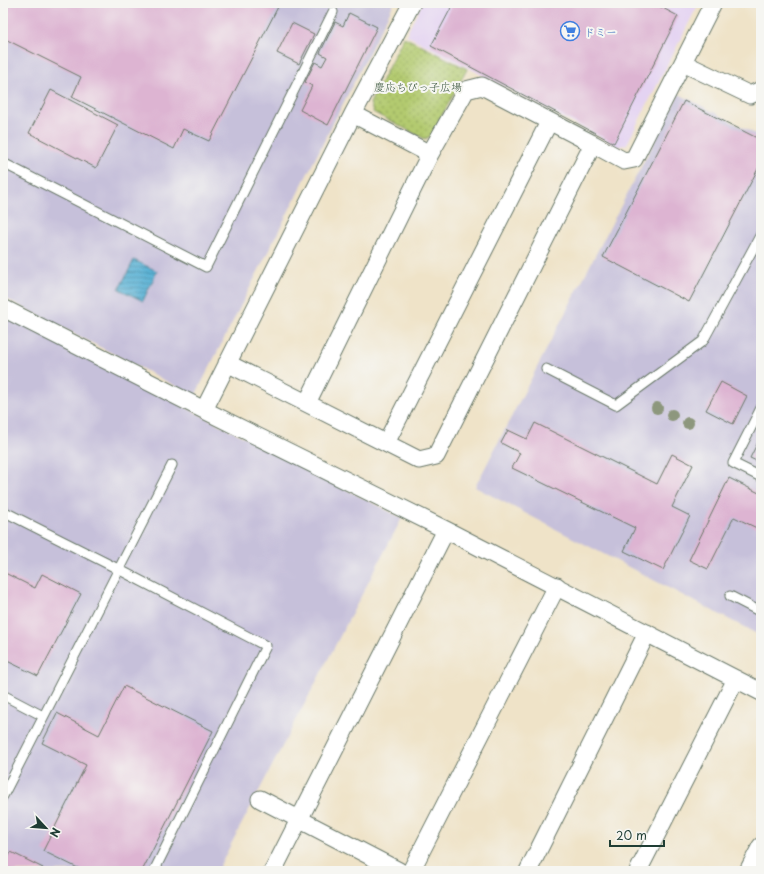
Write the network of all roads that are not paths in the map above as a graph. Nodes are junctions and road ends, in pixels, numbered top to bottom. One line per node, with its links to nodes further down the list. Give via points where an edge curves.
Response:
1 (412, 3): 6 (street)
2 (713, 3): 4 (street)
3 (334, 12): 10 (lane, via 206,267)
4 (683, 63): 5 (street, via 750,95); 8 (street, via 634,159 624,161)
5 (761, 90)
6 (353, 114): 9 (street); 13 (street)
7 (550, 122): 8 (street); 9 (street, via 482,86 466,90); 18 (street)
8 (593, 144): 18 (street, via 436,456 419,460)
9 (430, 154): 15 (street)
10 (3, 164)
11 (761, 234): 14 (lane, via 703,340 616,405)
12 (3, 308): 16 (street)
13 (228, 363): 15 (street); 16 (street)
14 (546, 369)
15 (307, 403): 18 (street)
16 (207, 405): 22 (street)
17 (761, 408): 20 (lane, via 733,463)
18 (386, 443)
19 (172, 465): 23 (lane)
20 (761, 478)
21 (3, 511): 23 (lane)
22 (446, 530): 24 (street); 34 (street)
23 (118, 569): 31 (lane); 36 (lane, via 266,646)
24 (556, 586): 27 (street); 39 (street)
25 (730, 596): 26 (lane)
26 (761, 612)
27 (647, 633): 28 (street); 40 (street)
28 (736, 679): 29 (street); 41 (street)
29 (761, 692)
30 (3, 696): 31 (lane)
31 (43, 716): 32 (lane)
32 (3, 796)
33 (260, 799): 34 (street)
34 (299, 819): 37 (street); 38 (street)
35 (761, 846): 42 (street)
36 (154, 871)
37 (273, 871)
38 (399, 871)
39 (411, 871)
40 (528, 871)
41 (638, 871)
42 (748, 871)

